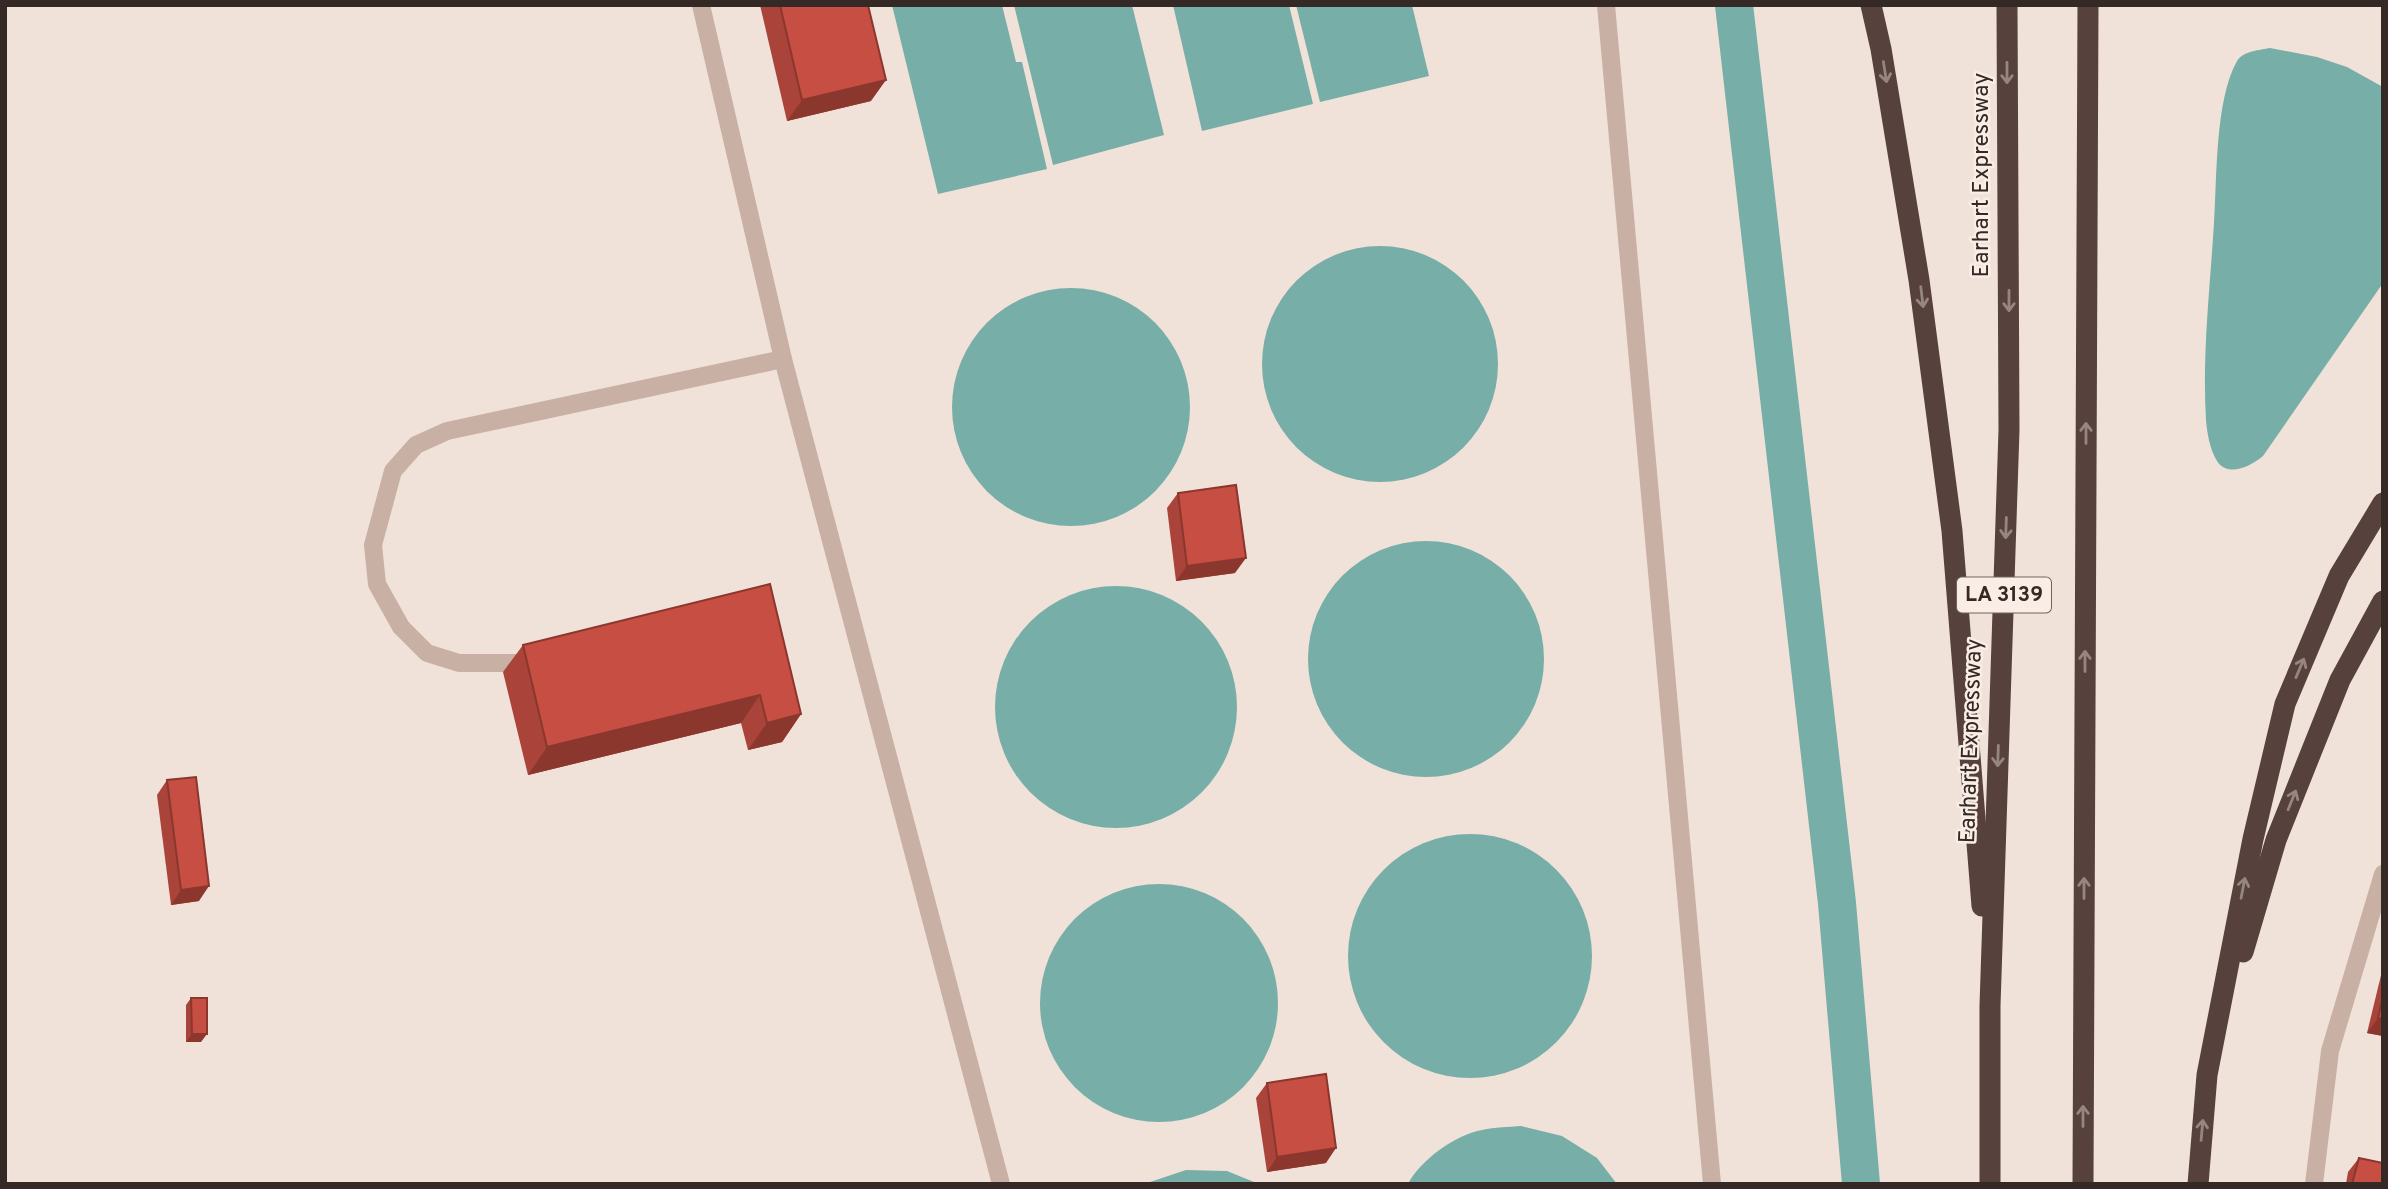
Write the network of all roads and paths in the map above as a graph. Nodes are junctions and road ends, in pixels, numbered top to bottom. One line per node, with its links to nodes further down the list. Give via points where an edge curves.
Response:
1 (702, 5): 6 (lane)
2 (1606, 5): 14 (lane)
3 (1871, 5): 11 (highway, one-way to 11, via 1919,279 1952,531)
4 (2007, 5): 11 (highway, Earhart Expressway / LA 3139, one-way to 11, via 2009,430)
5 (2088, 5): 16 (highway, LA 3139, one-way to 5)
6 (783, 359): 9 (lane, via 447,431 416,445 393,471 373,545 377,584 401,627 427,653 459,663); 13 (lane)
7 (2383, 503): 12 (highway, one-way to 7, via 2253,839 2285,704 2339,576)
8 (2383, 601): 12 (highway, one-way to 8, via 2276,840 2340,680)
9 (525, 663)
10 (2383, 874): 18 (lane, via 2330,1051)
11 (1990, 1006): 15 (highway, Earhart Expressway / LA 3139)
12 (2207, 1075): 17 (highway, one-way to 12)
13 (1001, 1184)
14 (1712, 1184)
15 (1990, 1184)
16 (2083, 1184)
17 (2198, 1184)
18 (2314, 1184)

